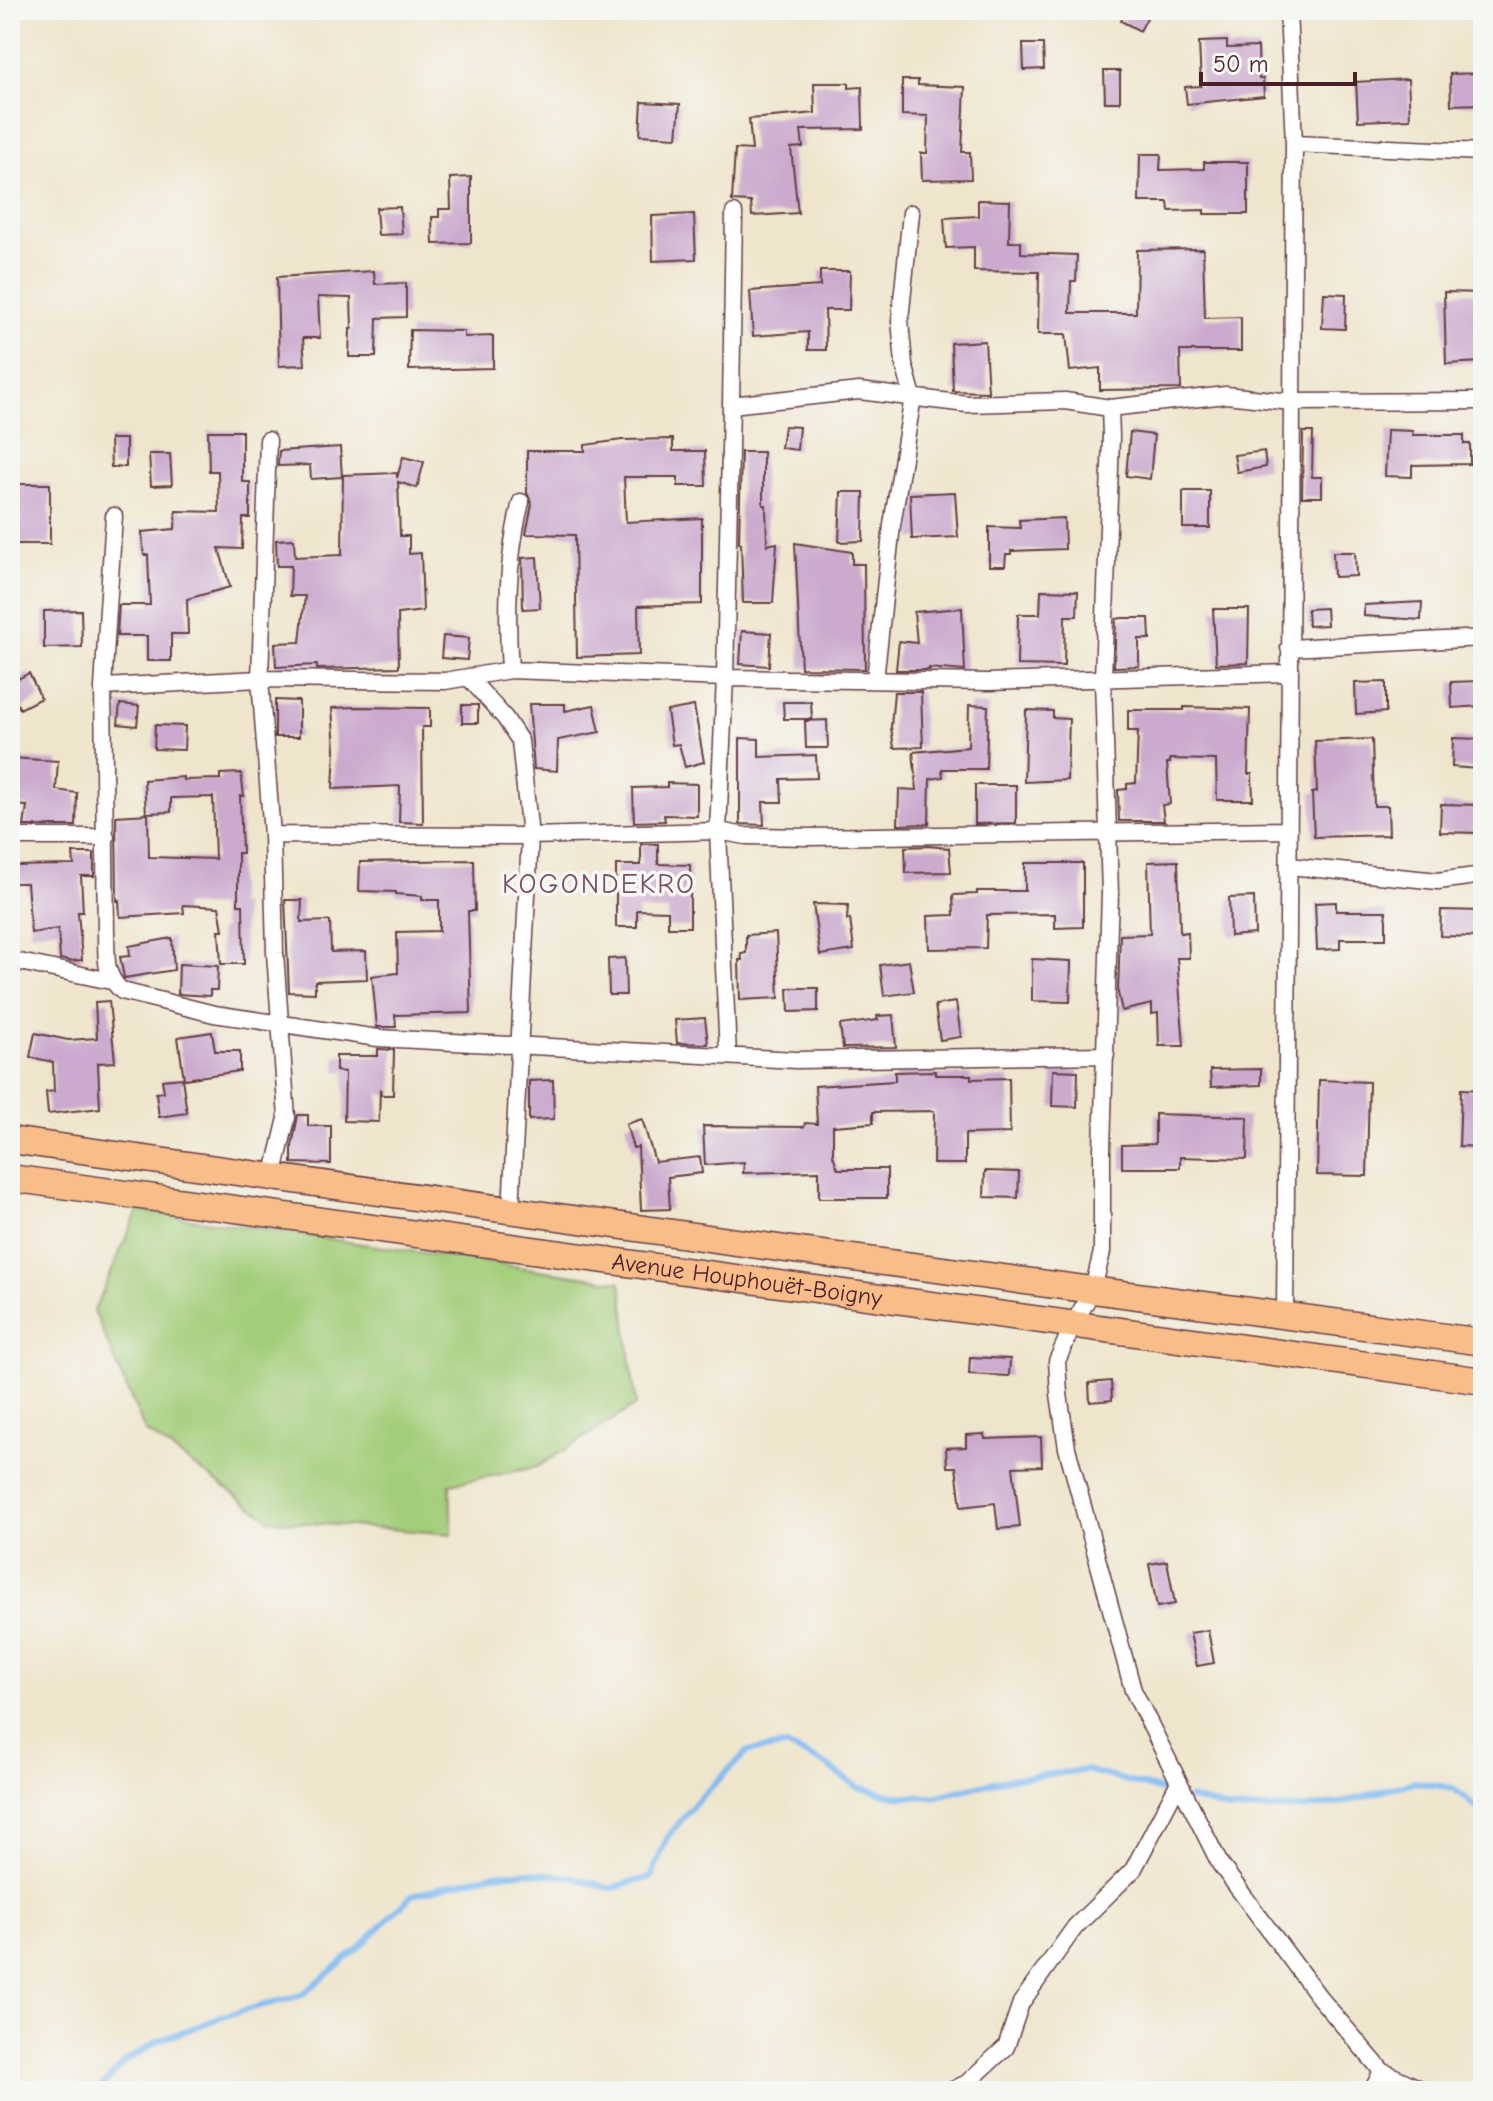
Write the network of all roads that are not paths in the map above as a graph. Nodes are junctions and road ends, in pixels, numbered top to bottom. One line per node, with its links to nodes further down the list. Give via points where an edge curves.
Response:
1 (1288, 10): 2 (street)
2 (1294, 144): 3 (street); 8 (street)
3 (1483, 152)
4 (734, 213): 9 (street)
5 (911, 213): 6 (street, via 900,320)
6 (913, 397): 9 (street, via 859,391); 10 (street, via 967,404 1065,401); 21 (street)
7 (1483, 401): 8 (street)
8 (1291, 402): 10 (street, via 1226,395); 15 (street)
9 (731, 405): 19 (street)
10 (1110, 408): 22 (street)
11 (268, 440): 20 (street)
12 (521, 502): 16 (street, via 506,617)
13 (114, 516): 23 (street)
14 (1483, 638): 15 (street)
15 (1289, 648): 17 (street)
16 (510, 670): 18 (street); 19 (street)
17 (1289, 673): 22 (street); 24 (street)
18 (469, 678): 20 (street); 28 (street, via 520,741)
19 (725, 678): 21 (street); 25 (street)
20 (260, 679): 23 (street); 26 (street)
21 (875, 680): 22 (street)
22 (1103, 680): 27 (street)
23 (103, 687): 30 (street)
24 (1289, 830): 27 (street); 31 (street)
25 (718, 831): 27 (street, via 746,836); 28 (street); 38 (street)
26 (272, 835): 28 (street); 35 (street)
27 (1106, 835): 37 (street)
28 (530, 836): 36 (street)
29 (10, 837): 30 (street)
30 (106, 837): 34 (street)
31 (1289, 866): 32 (street, via 1438,881); 44 (street)
32 (1483, 875)
33 (10, 960): 34 (street)
34 (111, 981): 35 (street, via 122,991 214,1014)
35 (279, 1022): 36 (street, via 378,1038); 40 (street, via 287,1118)
36 (518, 1043): 38 (street); 42 (street)
37 (1106, 1055): 38 (street, via 797,1060); 43 (street, via 1102,1252)
38 (728, 1056)
39 (10, 1140): 40 (highway, Avenue Houphouët-Boigny)
40 (273, 1177): 42 (highway, Avenue Houphouët-Boigny)
41 (10, 1178): 45 (highway, Avenue Houphouët-Boigny)
42 (511, 1210): 43 (highway, Avenue Houphouët-Boigny)
43 (1093, 1289): 44 (highway, Avenue Houphouët-Boigny); 45 (street)
44 (1285, 1315): 46 (highway, Avenue Houphouët-Boigny)
45 (1073, 1325): 47 (highway, Avenue Houphouët-Boigny); 48 (street, via 1057,1361 1067,1448 1133,1690)
46 (1483, 1342)
47 (1483, 1381)
48 (1178, 1784): 49 (street, via 1220,1864 1319,1997); 50 (street, via 1133,1870 1075,1927 1021,2003 1006,2047)
49 (1382, 2071): 51 (street); 52 (street)
50 (951, 2091)
51 (1372, 2091)
52 (1425, 2091)

